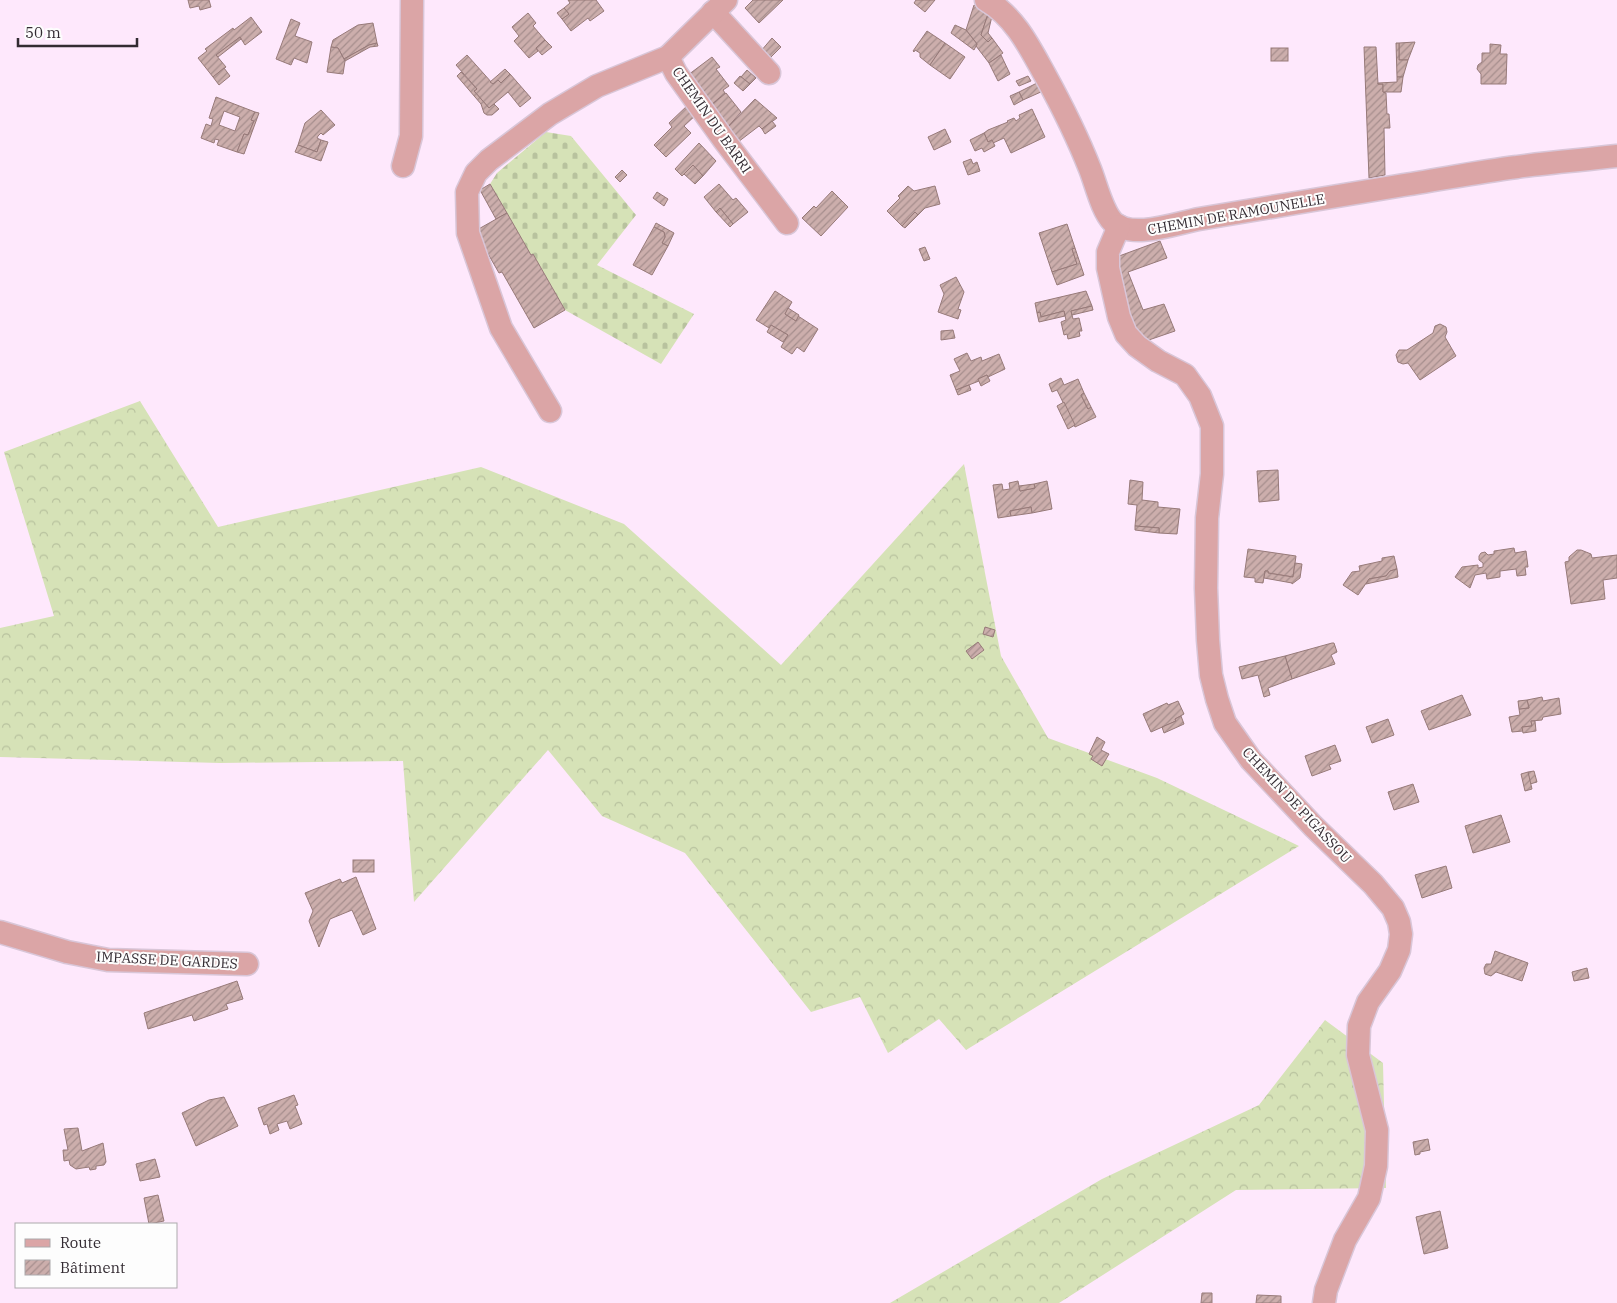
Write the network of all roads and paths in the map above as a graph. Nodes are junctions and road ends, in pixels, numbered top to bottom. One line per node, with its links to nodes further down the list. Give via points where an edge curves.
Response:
1 (412, 0): 7 (street, via 411,136)
2 (986, 0): 9 (street, via 1009,18 1022,34 1078,139 1105,209)
3 (720, 6): 4 (street, CHEMIN DU BARRI); 5 (street)
4 (668, 57): 8 (street, CHEMIN DU BARRI, via 718,133); 10 (street, via 597,86 550,114 489,160 476,173 468,192 468,233 501,328)
5 (769, 73)
6 (1617, 156): 9 (street, CHEMIN DE RAMOUNELLE, via 1518,167 1303,201 1148,230 1133,231)
7 (403, 166)
8 (787, 223)
9 (1119, 226): 13 (street, CHEMIN DE PIGASSOU, via 1108,252 1108,268 1126,334 1158,361 1185,374 1200,396 1212,426 1212,474 1207,518 1208,640 1211,675 1225,723 1251,760 1374,884 1393,908 1399,922 1399,950 1390,971 1368,1002 1359,1026 1358,1055 1377,1130 1376,1166 1369,1198 1345,1240)
10 (550, 411)
11 (0, 932): 12 (street, IMPASSE DE GARDES, via 108,960)
12 (247, 964)
13 (1324, 1303)

